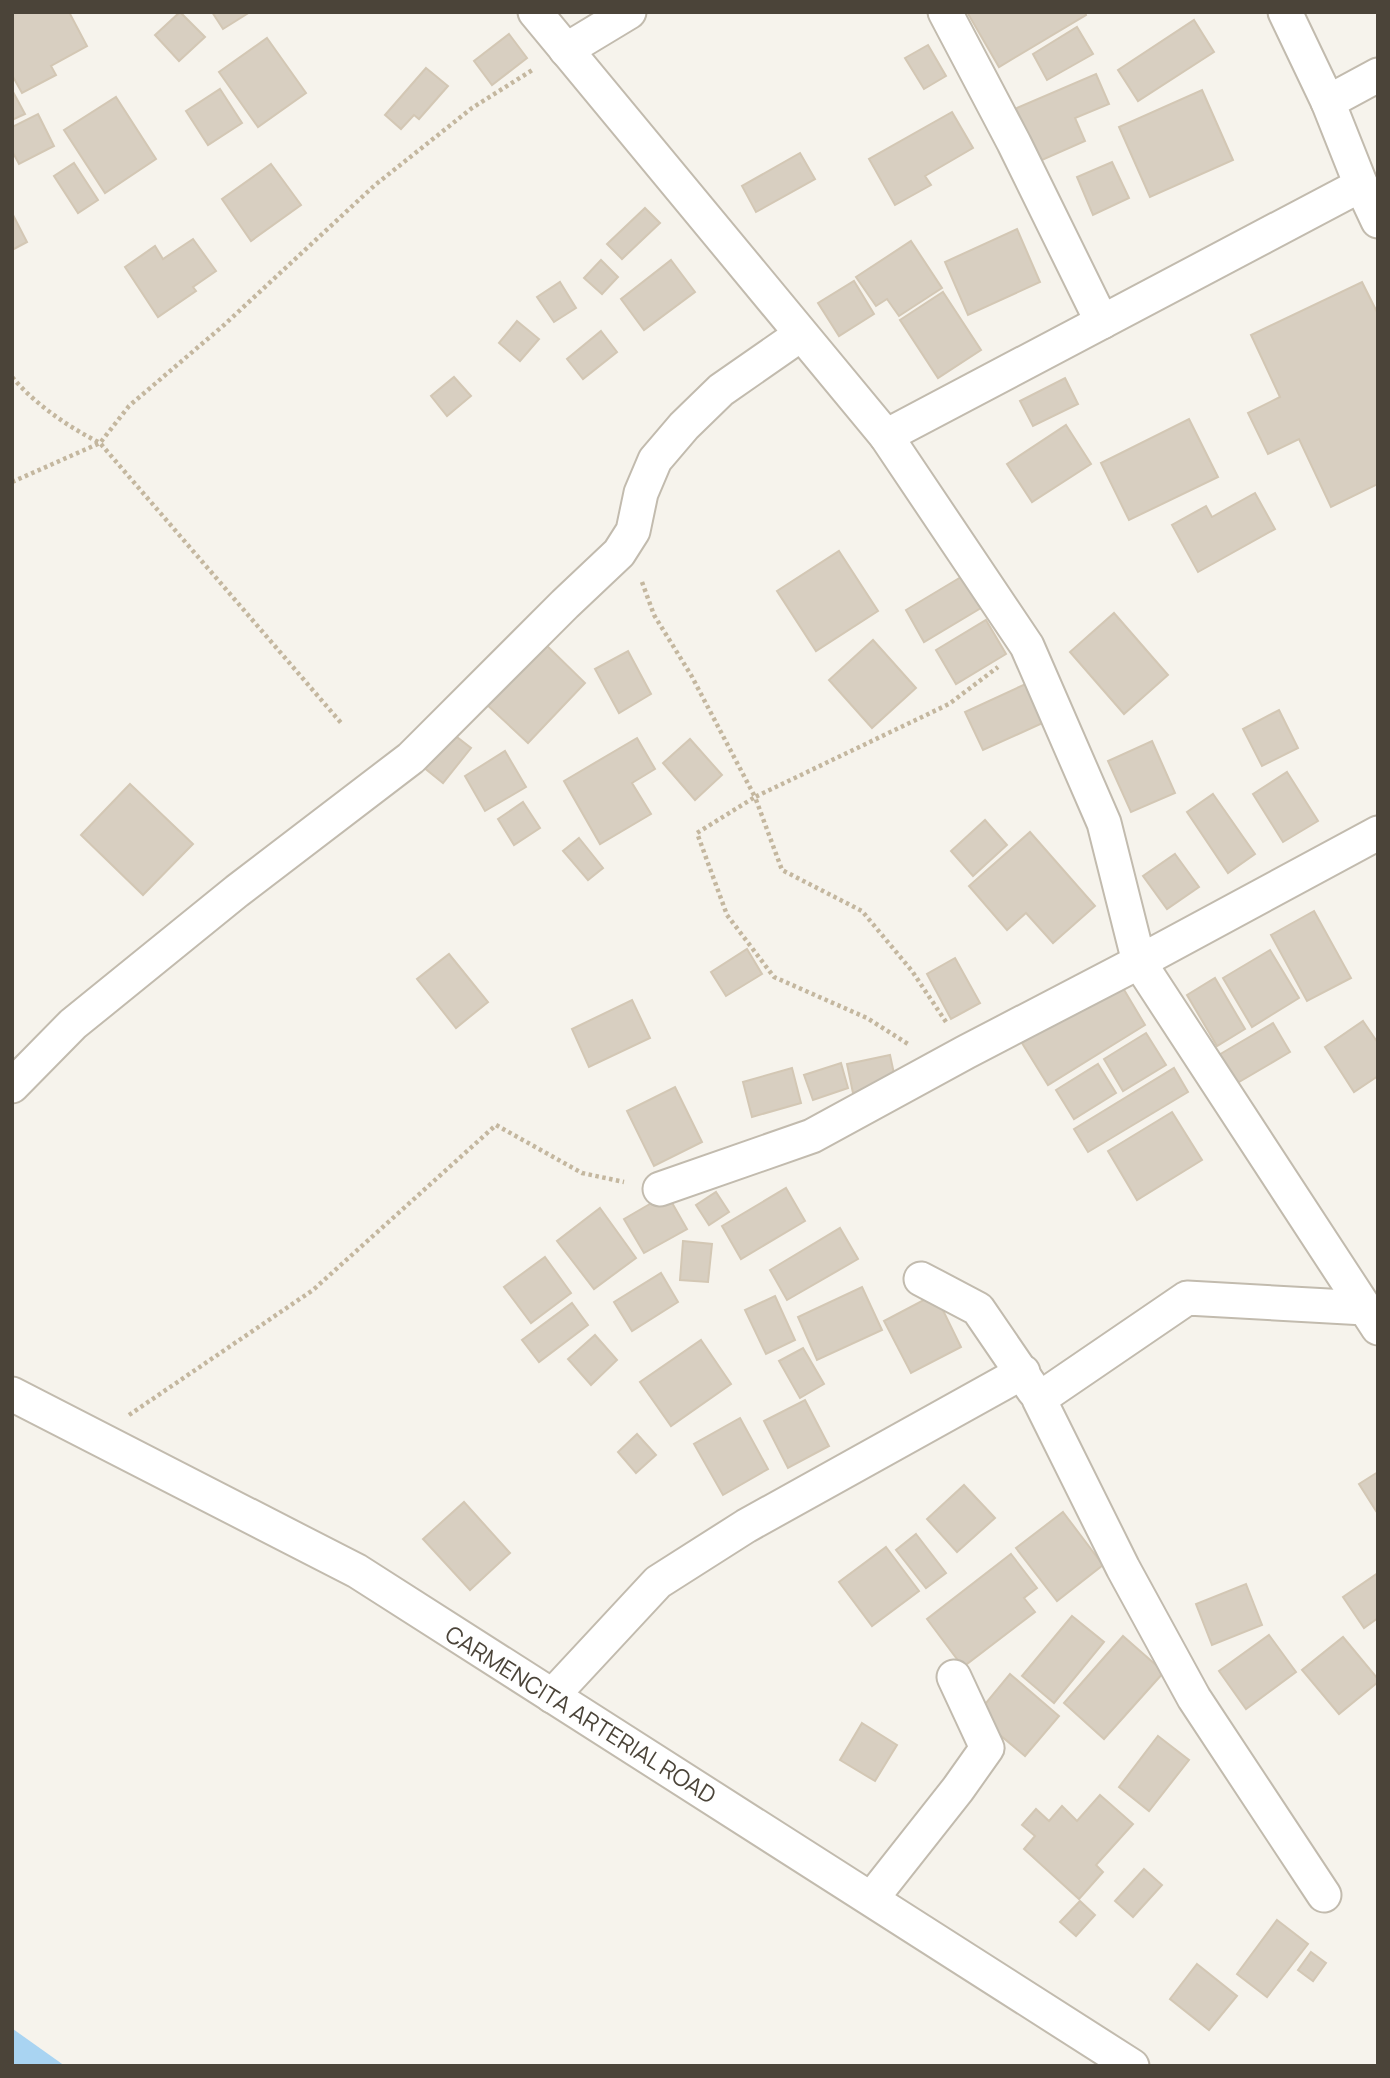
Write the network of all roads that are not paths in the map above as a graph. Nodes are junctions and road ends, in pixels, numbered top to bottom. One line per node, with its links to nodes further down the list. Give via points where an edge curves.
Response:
1 (535, 12): 5 (street)
2 (629, 12): 5 (street)
3 (945, 12): 10 (street)
4 (1285, 12): 7 (street)
5 (566, 50): 11 (street)
6 (1378, 75): 7 (street)
7 (1328, 102): 8 (street)
8 (1361, 186): 9 (street); 10 (street)
9 (1378, 221)
10 (1102, 322): 12 (street)
11 (800, 335): 12 (street); 15 (street, via 721,390 684,426 655,460 641,493 633,531 619,553 411,758 73,1024)
12 (886, 436): 14 (street, via 1027,646 1104,822)
13 (1378, 834): 14 (street)
14 (1139, 962): 16 (street, via 812,1136); 18 (street)
15 (12, 1086)
16 (660, 1189)
17 (921, 1279): 19 (street, via 978,1308)
18 (1371, 1318): 19 (street, via 1187,1298)
19 (1031, 1385): 22 (street, via 746,1526 658,1582); 23 (street, via 1194,1698)
20 (12, 1394): 22 (street, CARMENCITA ARTERIAL ROAD, via 357,1571)
21 (954, 1677): 24 (street, via 987,1748)
22 (552, 1696): 24 (street, CARMENCITA ARTERIAL ROAD)
23 (1324, 1895)
24 (872, 1898): 25 (street, CARMENCITA ARTERIAL ROAD)
25 (1132, 2066)

